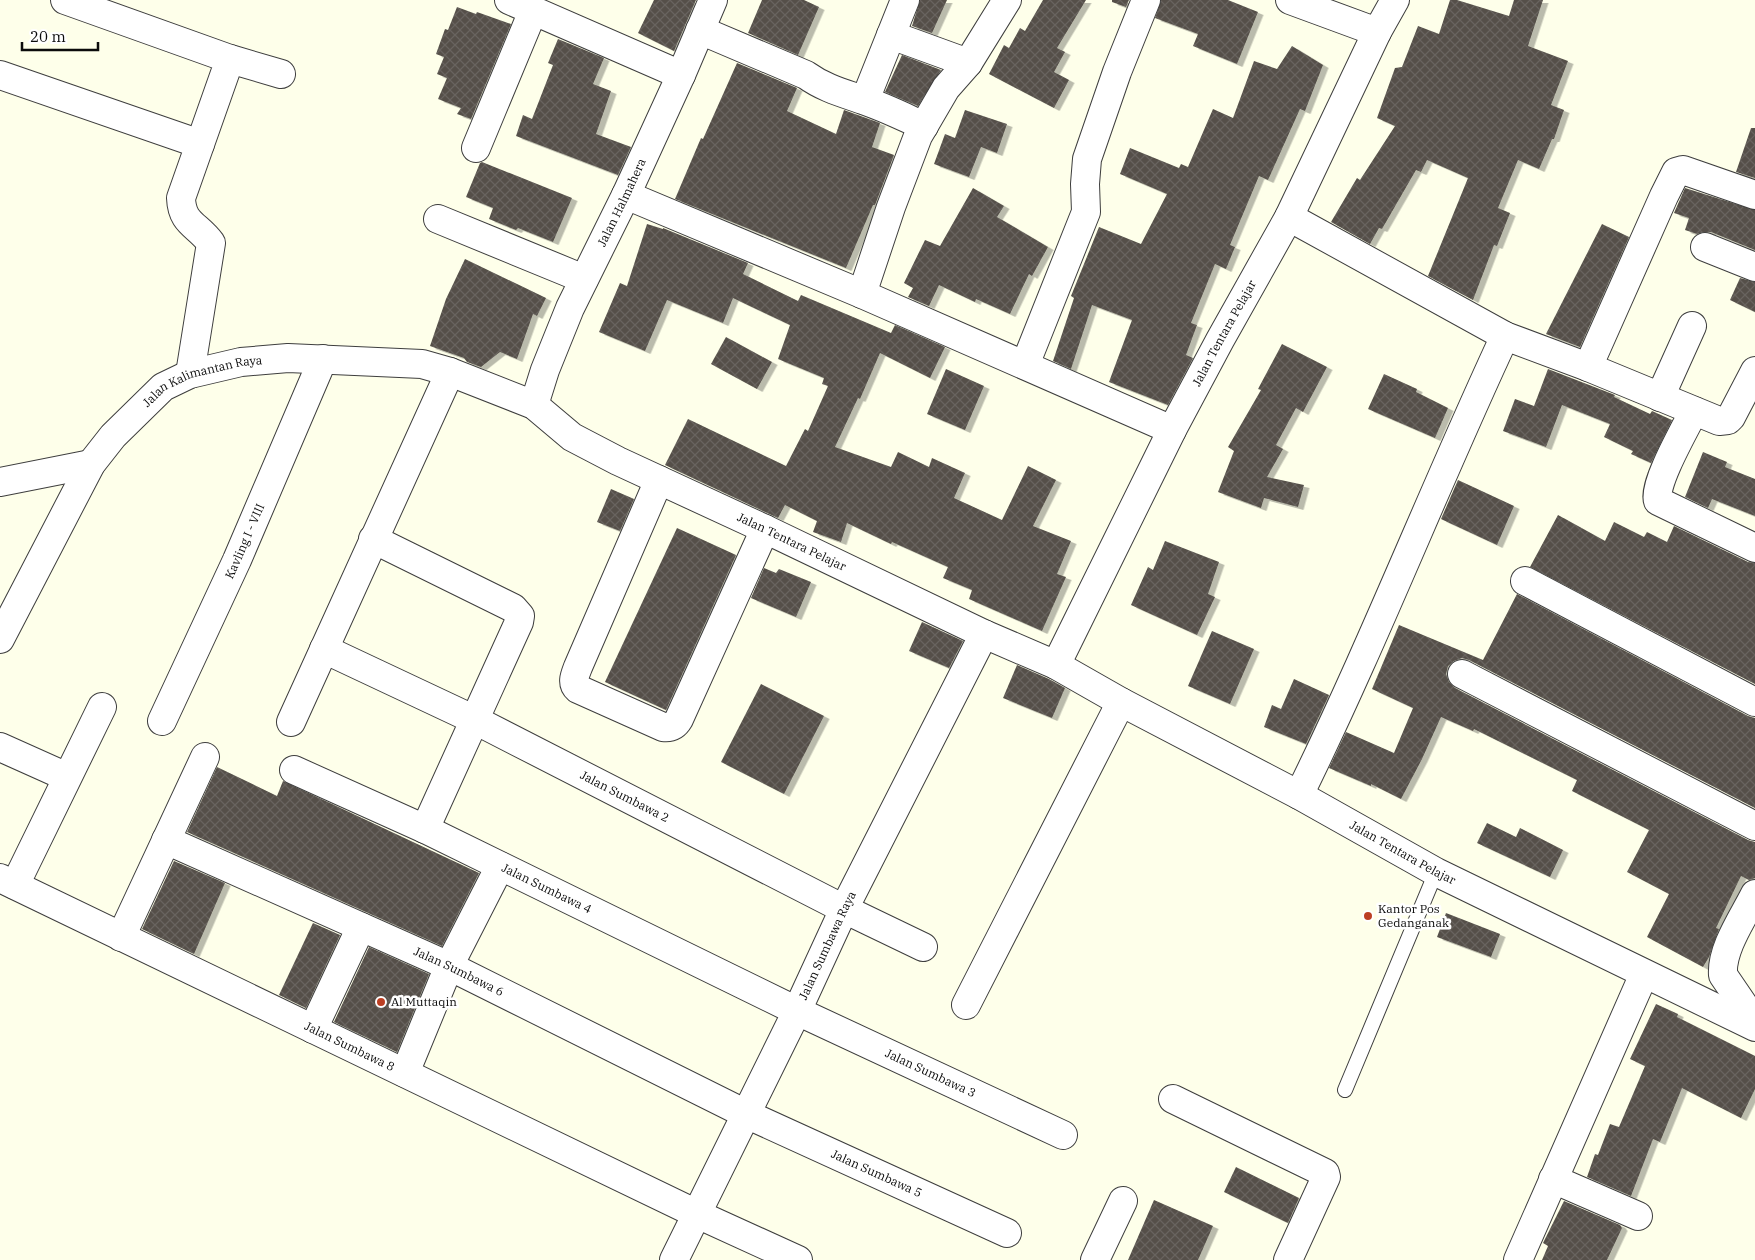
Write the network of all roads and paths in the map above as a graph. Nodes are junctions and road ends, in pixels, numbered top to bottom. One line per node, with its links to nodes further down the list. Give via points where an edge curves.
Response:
1 (65, 0): 12 (street)
2 (713, 0): 9 (street, Jalan Halmahera)
3 (905, 0): 11 (street)
4 (1008, 0): 13 (street)
5 (1146, 0): 32 (street, via 1087,159 1086,212)
6 (1290, 0): 10 (street)
7 (1394, 0): 10 (street, Jalan Tentara Pelajar)
8 (521, 5): 16 (street); 20 (street)
9 (700, 30): 16 (street, Jalan Halmahera); 17 (street, via 806,75 839,93)
10 (1377, 32): 23 (street, Jalan Tentara Pelajar)
11 (891, 35): 13 (street); 17 (street)
12 (230, 59): 14 (street); 19 (street)
13 (968, 63): 18 (street, via 946,88)
14 (281, 74)
15 (0, 75): 19 (street)
16 (681, 75): 21 (street, Jalan Halmahera)
17 (864, 100): 18 (street)
18 (924, 126): 28 (street, via 891,207)
19 (200, 144): 36 (street, via 181,198 185,218 210,243)
20 (476, 148)
21 (626, 195): 27 (street, Jalan Halmahera); 28 (street)
22 (1755, 195): 33 (street, via 1683,170 1676,172)
23 (1289, 216): 30 (street); 40 (street, Jalan Tentara Pelajar)
24 (438, 219): 27 (street)
25 (1706, 247): 26 (street)
26 (1755, 267)
27 (584, 280): 38 (street, Jalan Halmahera, via 570,308)
28 (862, 294): 32 (street)
29 (1692, 326): 37 (street)
30 (1505, 336): 33 (street); 63 (street, via 1362,664)
31 (323, 359): 35 (street, Jalan Kalimantan Raya, via 422,364); 36 (street, Jalan Kalimantan Raya, via 241,362); 57 (street, Kavling I - VIII, via 237,560)
32 (1026, 365): 40 (street)
33 (1588, 367): 37 (street)
34 (1755, 371): 39 (street, via 1728,420 1719,422)
35 (450, 372): 38 (street, Jalan Kalimantan Raya); 45 (street)
36 (190, 374): 41 (street, Jalan Kalimantan Raya, via 163,387 113,436)
37 (1660, 398): 39 (street)
38 (534, 405): 42 (street, Jalan Tentara Pelajar, via 572,437)
39 (1694, 411): 46 (street, via 1658,484 1656,498)
40 (1172, 430): 51 (street, Jalan Tentara Pelajar)
41 (91, 464): 43 (street); 48 (street, Jalan Kalimantan Raya)
42 (659, 480): 44 (street, Jalan Tentara Pelajar); 44 (street, via 578,667 574,684 578,690 664,727 673,726)
43 (0, 482)
44 (765, 528): 49 (street, Jalan Tentara Pelajar)
45 (373, 539): 50 (street); 56 (street, via 520,613 519,622)
46 (1755, 548)
47 (1525, 581): 54 (street)
48 (2, 632)
49 (984, 634): 51 (street, Jalan Tentara Pelajar); 71 (street, Jalan Sumbawa Raya)
50 (324, 649): 56 (street, Jalan Sumbawa 2); 58 (street)
51 (1056, 665): 53 (street, Jalan Tentara Pelajar)
52 (1462, 674): 64 (street)
53 (1121, 702): 63 (street, Jalan Tentara Pelajar); 77 (street)
54 (1755, 702)
55 (102, 707): 62 (street)
56 (475, 720): 65 (street); 71 (street, Jalan Sumbawa 2)
57 (162, 721)
58 (291, 722)
59 (0, 748): 62 (street)
60 (205, 757): 66 (street)
61 (294, 770): 65 (street, Jalan Sumbawa 4)
62 (67, 777): 69 (street)
63 (1299, 795): 68 (street, Jalan Tentara Pelajar)
64 (1755, 826)
65 (425, 829): 67 (street, Jalan Sumbawa 4)
66 (166, 840): 72 (street, Jalan Sumbawa 6); 73 (street)
67 (500, 866): 75 (street); 78 (street, Jalan Sumbawa 4)
68 (1436, 872): 76 (street, Jalan Tentara Pelajar); 83 (lane)
69 (8, 881): 73 (street, Jalan Sumbawa 8)
70 (1755, 894): 79 (street, via 1722,967 1723,975)
71 (844, 909): 74 (street, Jalan Sumbawa 2); 78 (street, Jalan Sumbawa Raya)
72 (361, 926): 75 (street, Jalan Sumbawa 6); 81 (street)
73 (122, 937): 81 (street, Jalan Sumbawa 8)
74 (923, 947)
75 (450, 966): 82 (street); 85 (street, Jalan Sumbawa 6)
76 (1644, 974): 80 (street, Jalan Tentara Pelajar); 87 (street)
77 (966, 1005)
78 (797, 1011): 85 (street, Jalan Sumbawa Raya); 86 (street, Jalan Sumbawa 3)
79 (1755, 1022)
80 (1755, 1027)
81 (314, 1029): 82 (street, Jalan Sumbawa 8)
82 (405, 1073): 89 (street, Jalan Sumbawa 8)
83 (1345, 1090)
84 (1173, 1099): 95 (street, via 1325,1173)
85 (746, 1114): 89 (street, Jalan Sumbawa Raya); 91 (street, Jalan Sumbawa 5)
86 (1063, 1135)
87 (1553, 1179): 90 (street); 96 (street)
88 (1123, 1201): 94 (street)
89 (697, 1214): 92 (street, Jalan Sumbawa Raya); 93 (street, Jalan Sumbawa 8)
90 (1638, 1216)
91 (1007, 1233)
92 (674, 1260)
93 (798, 1260)
94 (1095, 1260)
95 (1288, 1260)
96 (1518, 1260)

